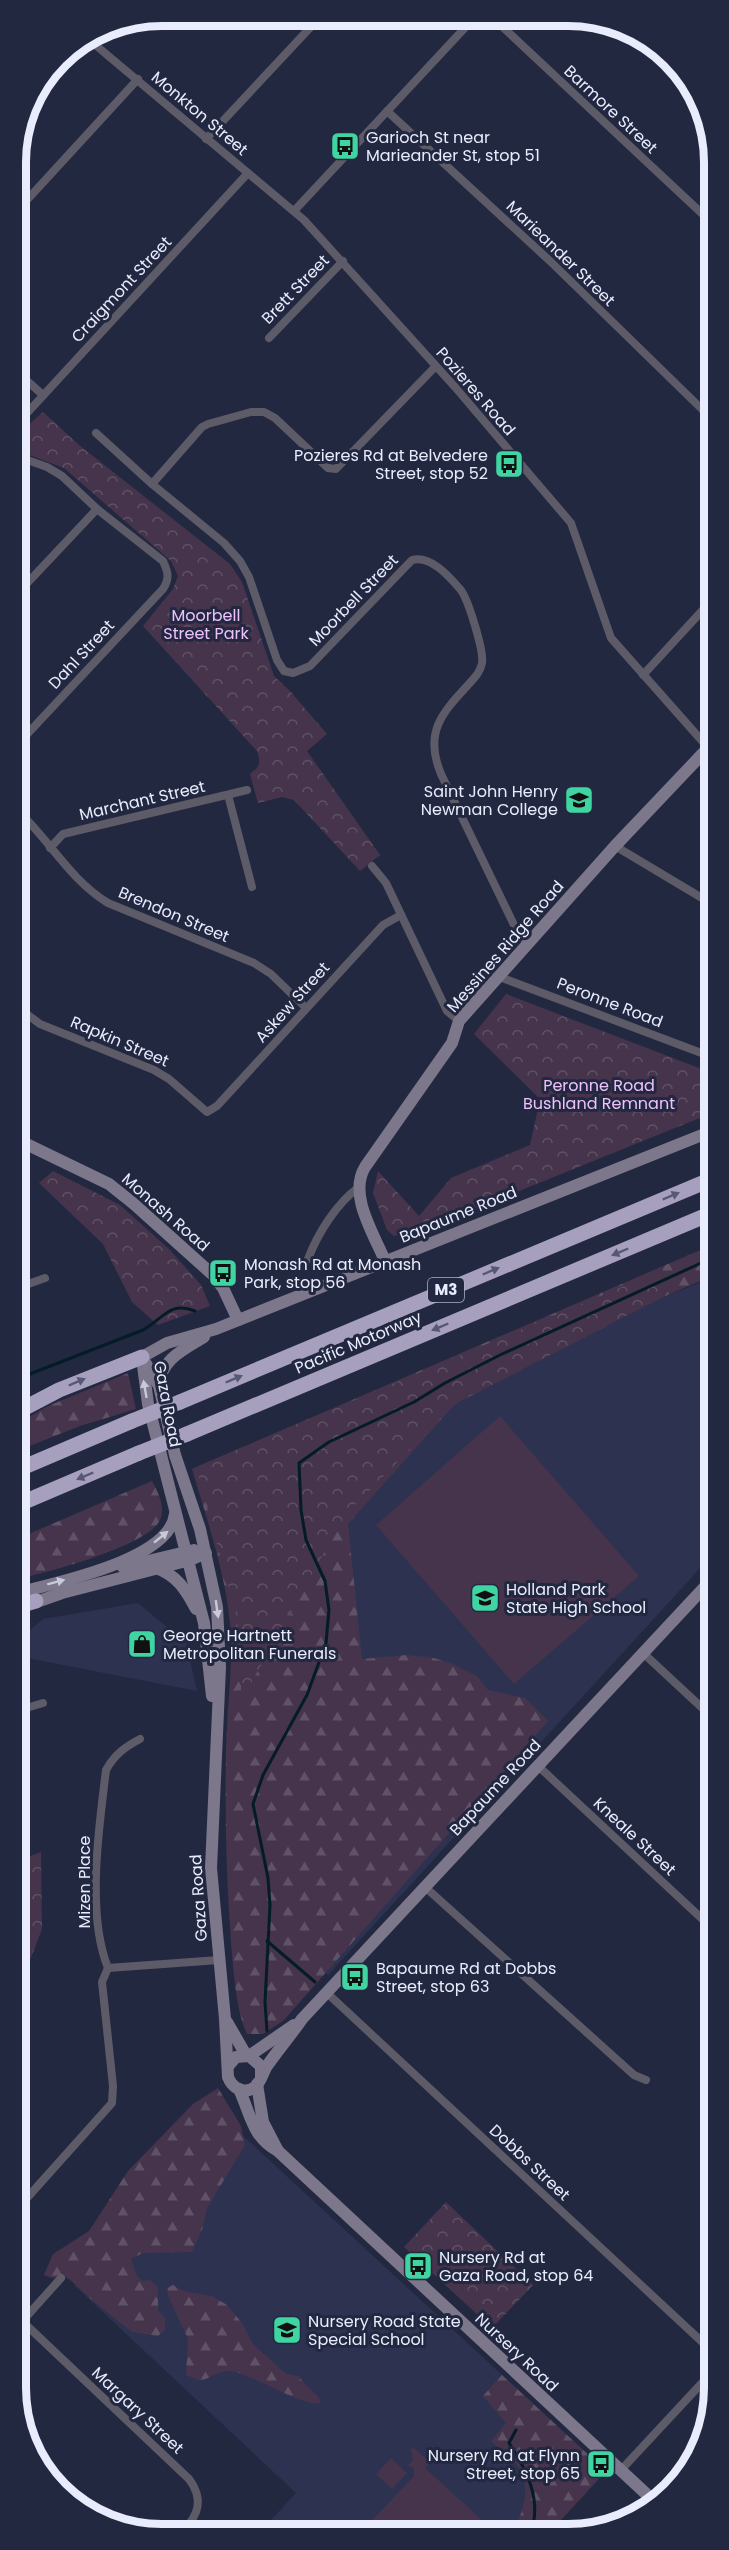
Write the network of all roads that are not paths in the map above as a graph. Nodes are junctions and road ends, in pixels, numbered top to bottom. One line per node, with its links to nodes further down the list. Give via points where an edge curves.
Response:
1 (312, 26): 7 (street)
2 (467, 26): 6 (street)
3 (502, 26): 11 (street, Barmore Street)
4 (94, 44): 5 (street, Monkton Street)
5 (138, 80): 7 (street, Monkton Street); 9 (street)
6 (387, 111): 10 (street); 17 (street, Marieander Street, via 550,261)
7 (206, 139): 8 (street, Monkton Street)
8 (248, 173): 10 (street, Monkton Street); 16 (street, Craigmont Street)
9 (26, 201)
10 (294, 211): 12 (street, Pozieres Road)
11 (704, 215)
12 (343, 261): 13 (street, Brett Street); 14 (street, Pozieres Road)
13 (269, 338)
14 (435, 367): 21 (street, via 336,469 328,468 274,418 258,411 202,427); 25 (street, Pozieres Road, via 571,523 607,630)
15 (26, 379): 16 (street)
16 (43, 395): 18 (street, Craigmont Street)
17 (704, 411)
18 (26, 414)
19 (96, 433): 21 (street, Moorbell Street)
20 (26, 460): 22 (street, via 62,476)
21 (152, 484): 38 (street, Moorbell Street, via 224,543 240,561 284,671 293,673 310,666 412,560 430,561 460,589 482,665 441,717 434,753 515,927)
22 (97, 509): 23 (street); 26 (street, Dahl Street, via 163,561 169,572 167,582)
23 (26, 585)
24 (704, 609): 25 (street)
25 (643, 675): 27 (street, Pozieres Road)
26 (26, 735)
27 (704, 743)
28 (704, 756): 32 (main road, Messines Ridge Road)
29 (247, 790): 30 (street, Marchant Street)
30 (228, 795): 33 (street, Marchant Street, via 63,834); 35 (street)
31 (26, 818): 33 (street, Brendon Street)
32 (615, 846): 36 (street); 38 (main road, Messines Ridge Road)
33 (50, 848): 40 (street, Brendon Street, via 65,867 108,903 254,963)
34 (372, 866): 37 (street, via 386,883)
35 (252, 887)
36 (704, 899)
37 (401, 915): 40 (street, Askew Street, via 383,926); 42 (street, via 447,1011)
38 (528, 944): 39 (main road, Messines Ridge Road)
39 (497, 976): 42 (main road, Messines Ridge Road); 43 (street, Peronne Road)
40 (306, 1008): 44 (street, Askew Street, via 217,1106)
41 (26, 1014): 44 (street, Rapkin Street, via 40,1024 169,1078)
42 (459, 1021): 48 (main road, Messines Ridge Road, via 452,1043 363,1171)
43 (704, 1054)
44 (207, 1112)
45 (704, 1134): 51 (main road, Bapaume Road)
46 (26, 1144): 54 (main road, Monash Road, via 122,1193 213,1275)
47 (704, 1183): 59 (highway, Pacific Motorway / M3, one-way to 47, bridge)
48 (358, 1187): 50 (street, Messines Ridge Road, via 317,1237); 51 (main road)
49 (704, 1217): 60 (highway, Pacific Motorway / M3, one-way to 60, bridge)
50 (308, 1259)
51 (385, 1261): 54 (main road, Bapaume Road)
52 (45, 1278): 53 (street)
53 (26, 1285)
54 (238, 1320): 55 (main road, Bapaume Road)
55 (216, 1329): 56 (main road, Bapaume Road, via 167,1343); 57 (main road, Bapaume Road, via 170,1360 162,1371)
56 (142, 1357): 57 (main road, Gaza Road); 58 (highway, one-way to 56); 61 (main road, Gaza Road, one-way to 56, via 147,1397)
57 (159, 1386): 62 (main road, Gaza Road, via 175,1455)
58 (26, 1407)
59 (26, 1466)
60 (26, 1501)
61 (174, 1507): 63 (main road, Gaza Road); 65 (main road, one-way to 61, via 127,1559 166,1535 173,1523)
62 (206, 1552): 63 (main road); 77 (main road, Gaza Road, one-way to 77, via 220,1633)
63 (187, 1556): 64 (main road); 65 (main road); 71 (main road, Gaza Road)
64 (156, 1568): 68 (main road); 71 (main road, via 170,1574 184,1588)
65 (95, 1572): 67 (main road, one-way to 65)
66 (703, 1588): 72 (main road, Bapaume Road)
67 (26, 1591)
68 (36, 1601): 69 (highway); 70 (main road)
69 (26, 1604)
70 (26, 1607)
71 (204, 1623): 77 (main road, Gaza Road)
72 (642, 1652): 75 (street); 78 (main road, Bapaume Road)
73 (43, 1703): 74 (street)
74 (26, 1708)
75 (703, 1710)
76 (140, 1739): 82 (street, Mizen Place, via 124,1747 106,1770 96,1844 100,1948)
77 (215, 1739): 81 (main road, Gaza Road, via 211,1868)
78 (537, 1765): 79 (main road, Bapaume Road); 80 (street, Kneale Street)
79 (425, 1887): 83 (main road, Bapaume Road); 89 (street, via 634,2075)
80 (703, 1920)
81 (219, 1960): 82 (street); 84 (main road, Gaza Road)
82 (108, 1968): 92 (street, via 102,1982 112,2103)
83 (327, 1993): 85 (main road, Bapaume Road); 96 (street, Dobbs Street)
84 (225, 2019): 86 (main road, Gaza Road); 87 (main road, Gaza Road)
85 (302, 2019): 86 (main road, Bapaume Road); 88 (main road, Bapaume Road)
86 (247, 2055): 87 (main road, via 236,2057); 88 (main road, via 261,2066)
87 (228, 2065): 90 (main road, via 230,2082)
88 (259, 2080): 90 (main road, via 251,2089); 91 (main road, Nursery Road, via 263,2122)
89 (646, 2080)
90 (239, 2089): 91 (main road, Nursery Road, via 259,2137)
91 (278, 2151): 98 (main road, Nursery Road)
92 (26, 2199)
93 (61, 2278): 94 (street)
94 (26, 2317)
95 (26, 2330): 100 (street, Margary Street, via 189,2479 199,2500 198,2511)
96 (703, 2343)
97 (703, 2382): 98 (street)
98 (621, 2470): 99 (main road, Nursery Road)
99 (649, 2497)
100 (188, 2524)

